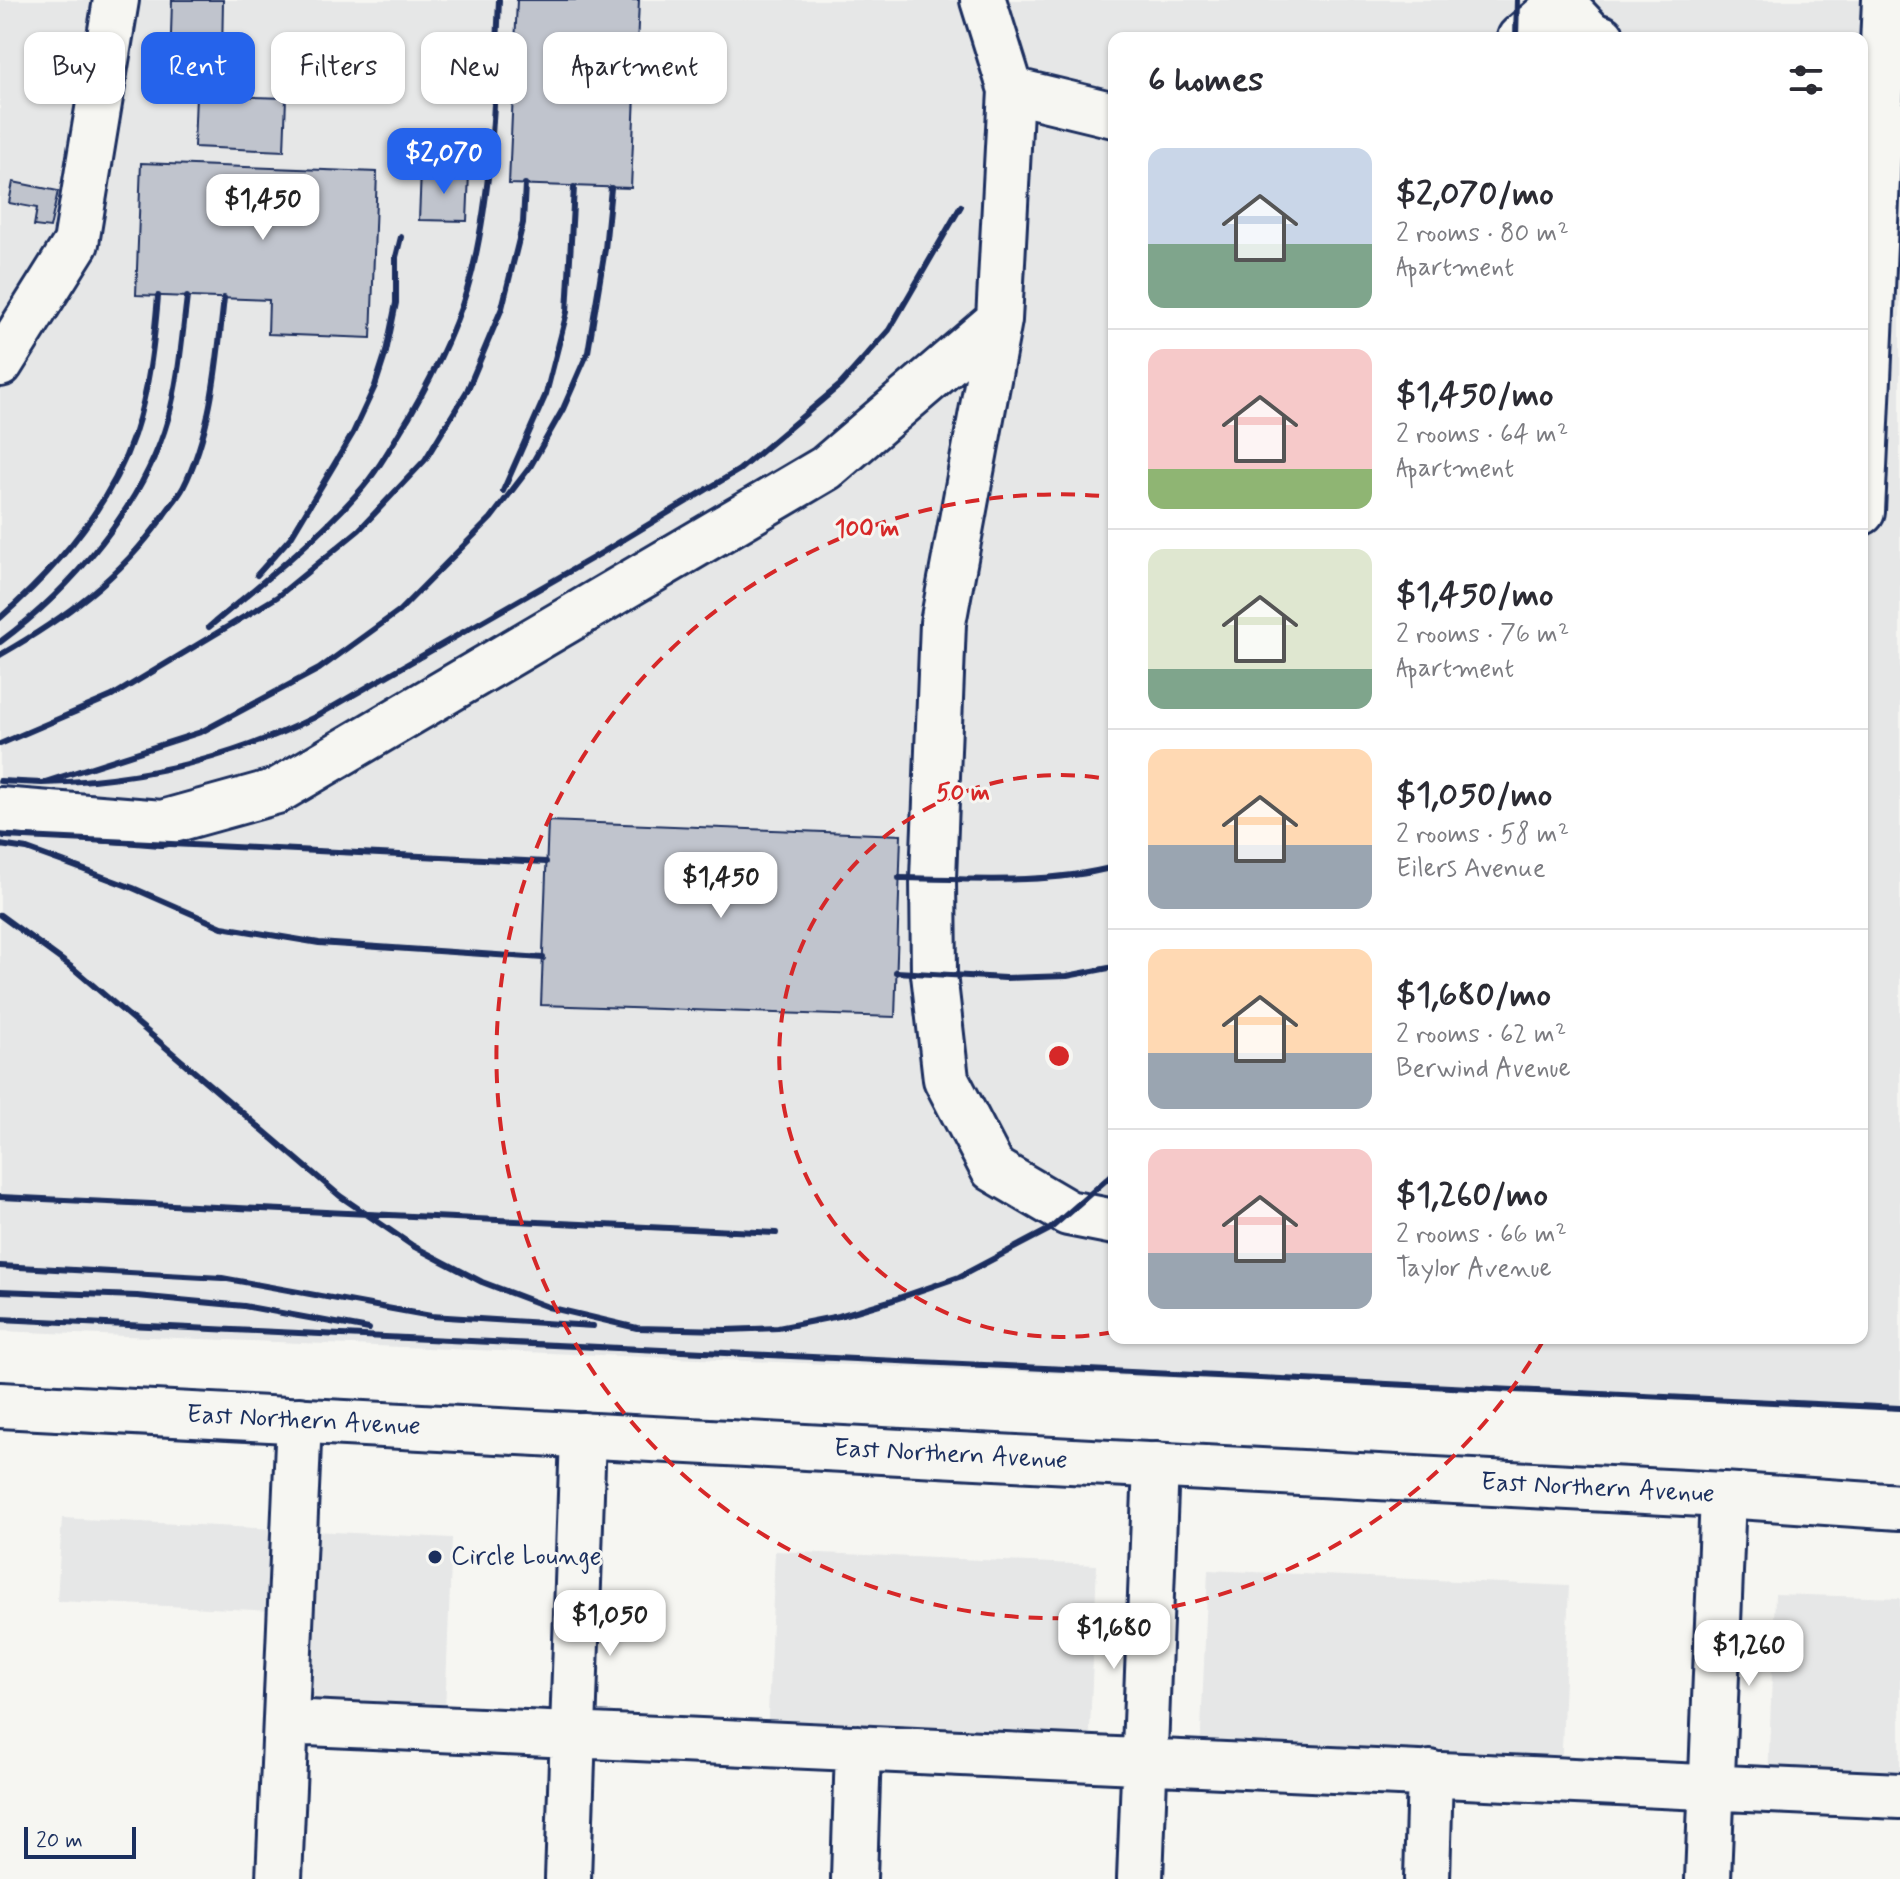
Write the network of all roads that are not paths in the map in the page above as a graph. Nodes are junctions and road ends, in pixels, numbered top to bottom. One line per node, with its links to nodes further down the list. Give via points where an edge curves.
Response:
1 (116, 0): 10 (main road, via 76,243)
2 (983, 0): 7 (main road)
3 (1560, 1): 5 (main road); 6 (main road)
4 (1882, 23): 11 (main road)
5 (1526, 32)
6 (1589, 32)
7 (1011, 90): 8 (main road); 9 (main road)
8 (1108, 114)
9 (999, 320): 12 (main road, via 826,468 277,791 162,823); 13 (main road, via 943,623 933,878 934,974 946,1079 993,1169 1068,1213)
10 (0, 364)
11 (1868, 365)
12 (0, 810)
13 (1108, 1221)
14 (0, 1405): 15 (main road, East Northern Avenue)
15 (299, 1420): 16 (main road, East Northern Avenue); 20 (main road)
16 (583, 1435): 17 (main road, East Northern Avenue); 21 (main road)
17 (1156, 1465): 18 (main road, East Northern Avenue); 23 (main road)
18 (1723, 1495): 19 (main road, East Northern Avenue); 25 (main road)
19 (1900, 1507)
20 (286, 1722): 21 (main road); 27 (main road)
21 (573, 1736): 22 (main road); 28 (main road)
22 (858, 1748): 23 (main road); 29 (main road)
23 (1145, 1760): 24 (main road); 30 (main road)
24 (1430, 1773): 25 (main road); 31 (main road)
25 (1712, 1786): 26 (main road); 32 (main road)
26 (1900, 1796)
27 (279, 1879)
28 (568, 1879)
29 (854, 1879)
30 (1140, 1879)
31 (1427, 1879)
32 (1708, 1879)

